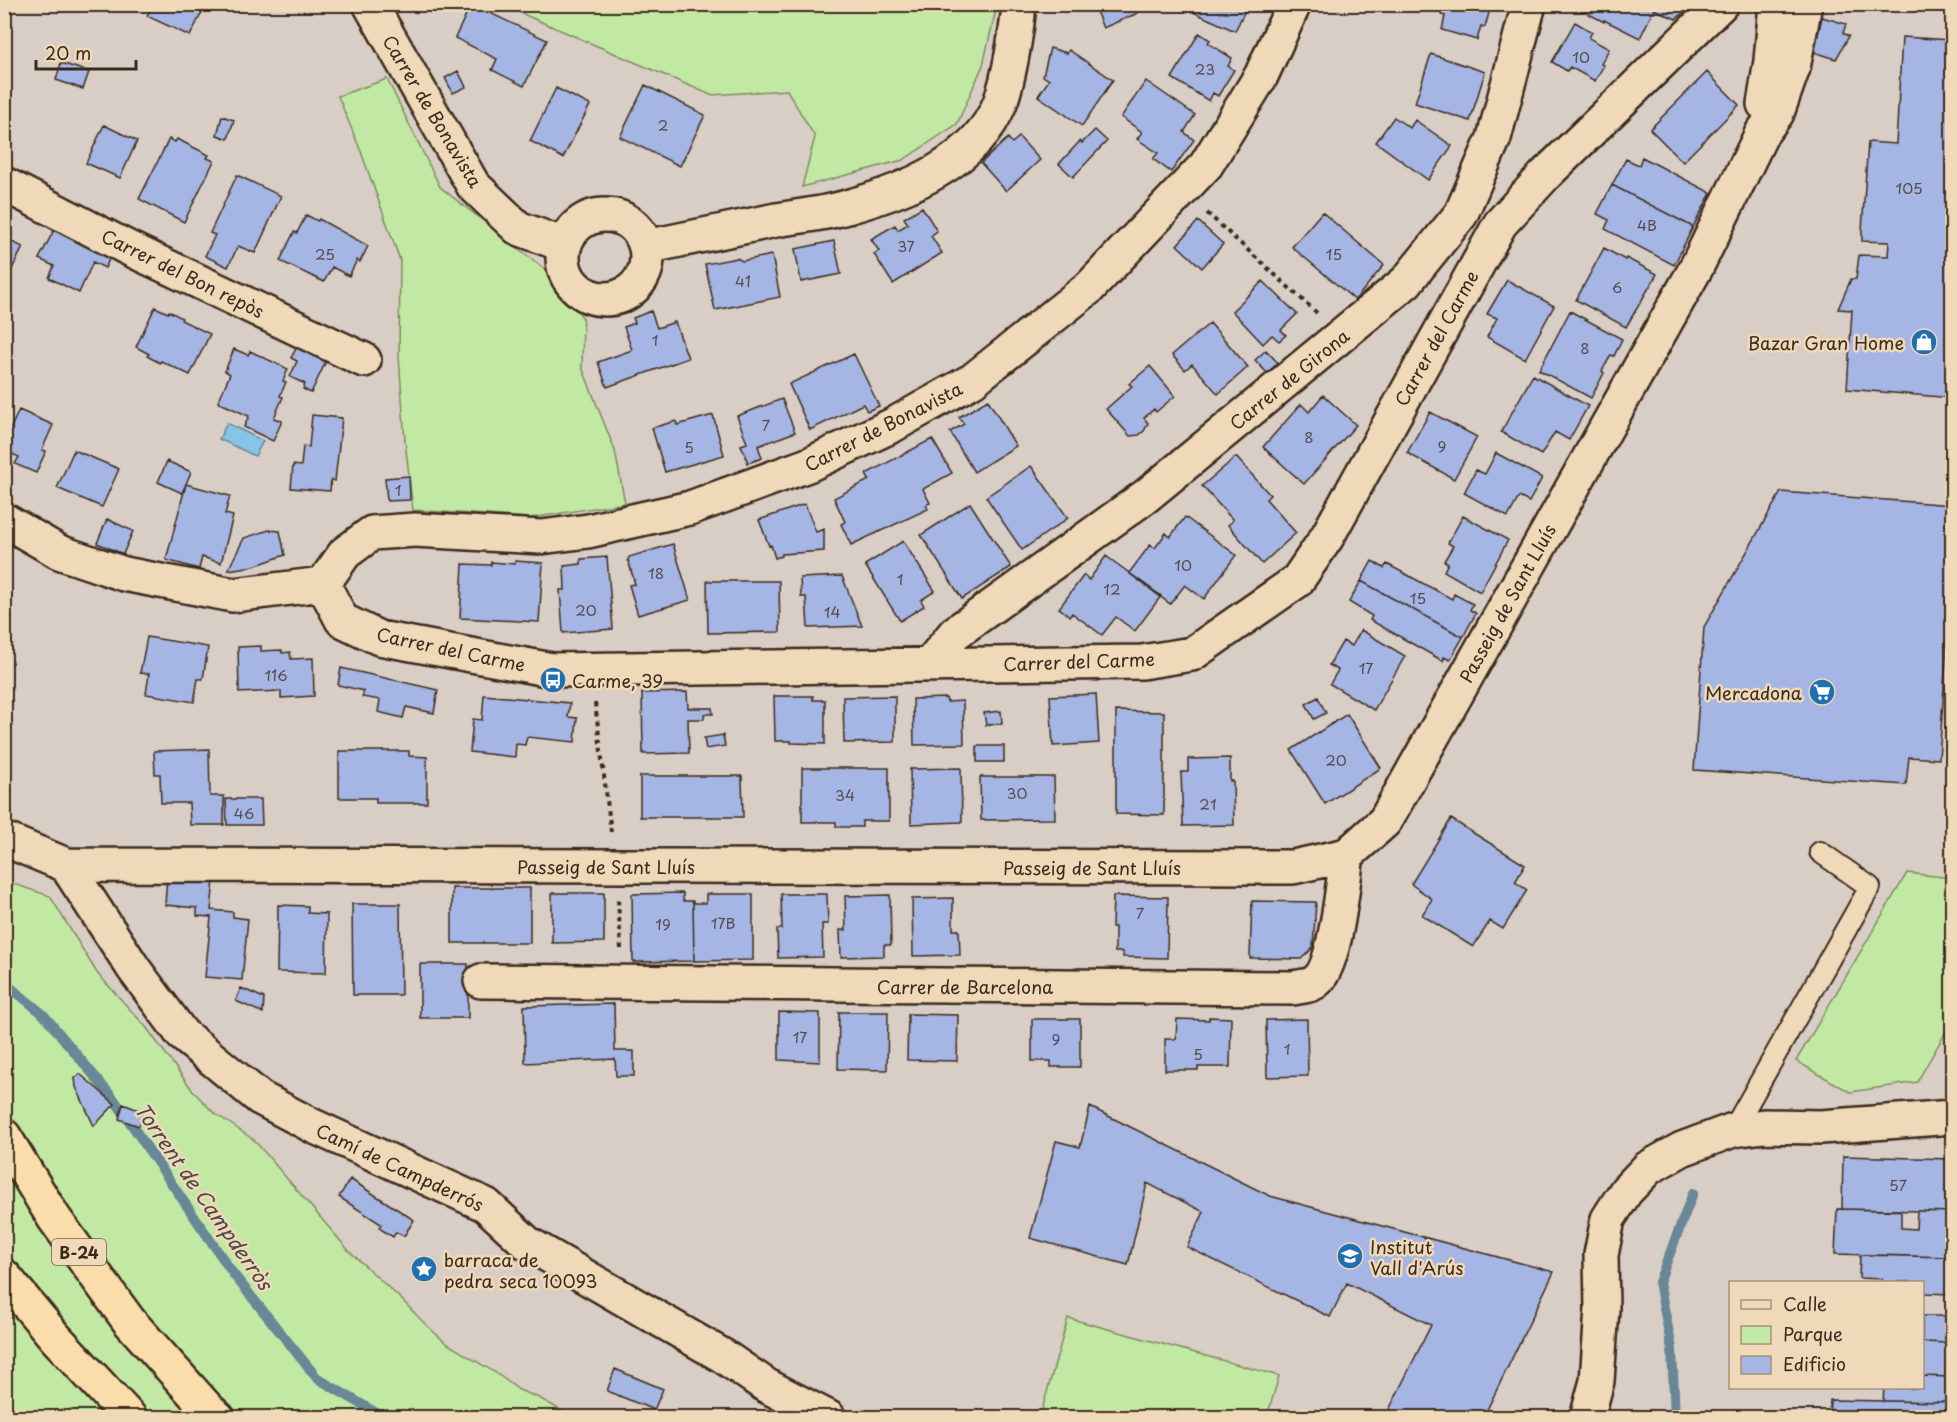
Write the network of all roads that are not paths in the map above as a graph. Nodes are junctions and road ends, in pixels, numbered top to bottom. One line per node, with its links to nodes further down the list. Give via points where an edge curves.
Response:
1 (370, 4): 10 (street, Carrer de Bonavista, via 473,185 518,228)
2 (1019, 4): 11 (street, via 1000,104 984,130 960,156 896,191 846,208)
3 (1294, 4): 14 (street, Carrer de Bonavista, via 1261,76 1206,165 1090,287 973,380 893,425 808,465 690,508 588,531 541,537 415,530 372,533 345,554)
4 (1528, 4): 15 (street, Carrer de Girona, via 1494,138 1461,214 1406,282 1146,496 955,633)
5 (1721, 4): 15 (street, Carrer del Carme, via 1545,174 1500,224 1327,537 1297,581 1192,654 1142,662)
6 (1776, 4): 8 (street, Passeig de Sant Lluís)
7 (1805, 4): 8 (street, Passeig de Sant Lluís, via 1793,68 1777,113)
8 (1762, 133): 18 (street, Passeig de Sant Lluís, via 1695,268 1385,821)
9 (4, 184): 12 (street, Carrer del Bon repòs, via 128,248)
10 (564, 245): 11 (street, via 578,224 591,217 609,215 631,224); 11 (street, via 566,274 577,290 595,298 614,299 636,286 647,262)
11 (646, 247)
12 (364, 360)
13 (4, 520): 14 (street, via 59,552 124,574 234,595)
14 (323, 584): 15 (street, Carrer del Carme, via 342,620 379,638 552,670)
15 (929, 665)
16 (4, 839): 19 (street, Passeig de Sant Lluís)
17 (1820, 852): 22 (lane, via 1870,887)
18 (1347, 855): 19 (street, Passeig de Sant Lluís, via 1293,867); 20 (street, Carrer de Barcelona, via 1327,967 1315,983 1292,988)
19 (66, 865): 27 (street, Camí de Campderrós, via 182,1034 260,1098 486,1205 527,1243 723,1356 767,1386)
20 (481, 981)
21 (1953, 1117): 22 (street)
22 (1733, 1130): 28 (street, via 1682,1149 1648,1168 1626,1191 1608,1219 1601,1255 1597,1381)
23 (4, 1136): 26 (highway, B-24, via 54,1218 129,1321)
24 (4, 1276): 25 (highway)
25 (130, 1418)
26 (218, 1418)
27 (829, 1418)
28 (1587, 1418)

